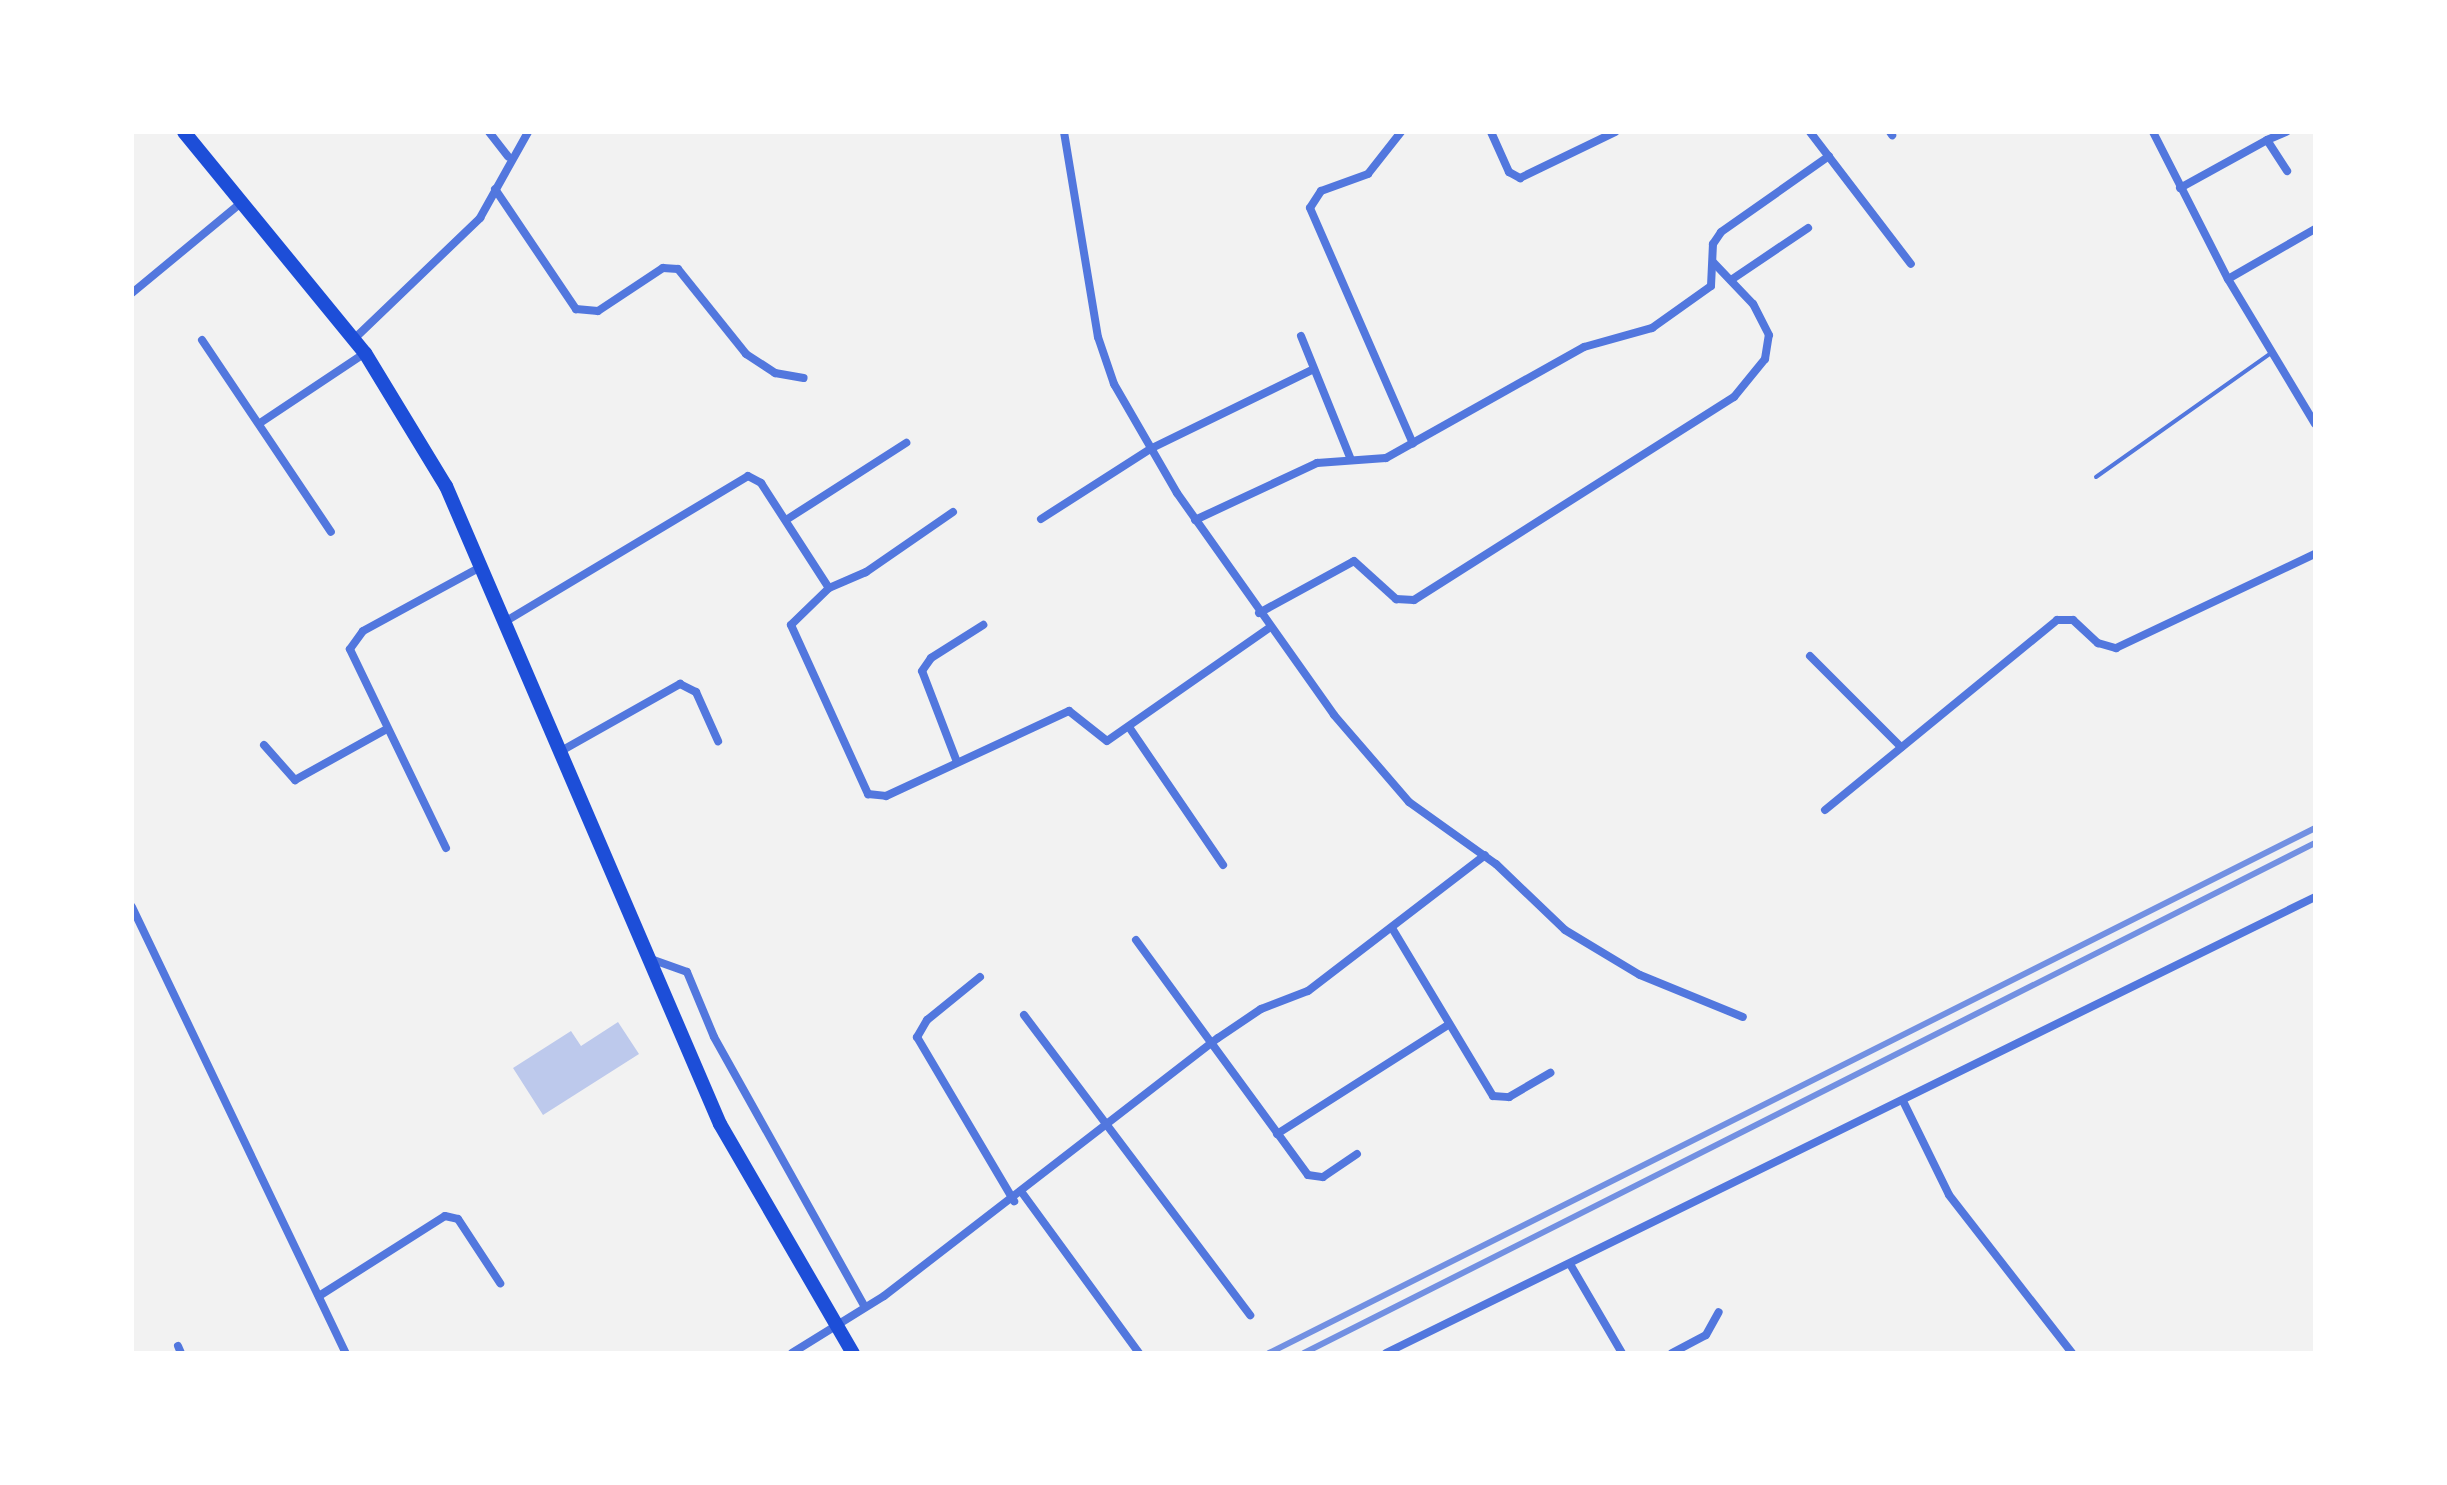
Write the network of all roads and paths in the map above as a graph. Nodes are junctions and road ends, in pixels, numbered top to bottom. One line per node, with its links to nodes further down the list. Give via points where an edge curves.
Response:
1 (184, 132): 17 (highway)
2 (489, 132): 12 (street)
3 (528, 132): 12 (street)
4 (1064, 132): 36 (street, via 1098,337)
5 (1401, 132): 35 (street, via 1368,174 1321,191 1310,208)
6 (1491, 132): 7 (street, via 1509,172 1520,178)
7 (1615, 132)
8 (1810, 132): 13 (street)
9 (2153, 132): 15 (street)
10 (2286, 132): 11 (street)
11 (2267, 140): 14 (street); 15 (street)
12 (508, 156): 16 (street)
13 (1829, 156): 20 (street, via 1721,232); 21 (street)
14 (2287, 171)
15 (2180, 188): 22 (street)
16 (495, 189): 26 (street, via 480,218); 31 (street, via 576,309 598,311 663,268 678,269 746,354 775,373)
17 (243, 202): 24 (street); 26 (highway)
18 (1808, 228): 23 (street)
19 (2315, 229): 22 (street)
20 (1714, 263): 23 (street); 35 (street, via 1704,296 1652,328 1584,347)
21 (1911, 264)
22 (2228, 279): 29 (street)
23 (1731, 280): 47 (street, via 1765,324 1770,348 1734,397 1414,600 1396,599 1354,561)
24 (132, 293)
25 (1301, 336): 30 (street)
26 (354, 339): 28 (highway)
27 (202, 340): 32 (street)
28 (365, 353): 32 (street); 45 (highway, via 413,426)
29 (2271, 353): 33 (street); 38 (lane)
30 (1314, 369): 36 (street); 37 (street)
31 (804, 378)
32 (260, 423): 43 (street)
33 (2315, 424)
34 (906, 443): 41 (street)
35 (1413, 444): 37 (street, via 1373,462)
36 (1150, 449): 40 (street); 42 (street)
37 (1350, 457): 42 (street, via 1276,479)
38 (2096, 477)
39 (953, 512): 46 (street, via 866,572)
40 (1041, 519)
41 (786, 520): 46 (street); 48 (street, via 761,483 748,476)
42 (1195, 520): 47 (street)
43 (331, 532)
44 (2315, 554): 56 (street, via 2116,648 2073,620 2057,620)
45 (484, 564): 48 (highway); 53 (street, via 354,640 353,661)
46 (829, 588): 58 (street, via 794,619 792,632 860,786 886,796)
47 (1259, 613): 50 (street)
48 (506, 621): 57 (highway)
49 (983, 625): 58 (street, via 931,658 922,671)
50 (1269, 628): 52 (street); 61 (street, via 1388,780)
51 (1810, 656): 56 (street)
52 (1129, 727): 58 (street, via 1101,742 1069,711); 62 (street)
53 (387, 729): 55 (street, via 295,780); 60 (street)
54 (718, 741): 57 (street, via 696,692 680,684)
55 (264, 745)
56 (1901, 747): 59 (street)
57 (561, 751): 67 (highway)
58 (957, 762)
59 (1825, 810)
60 (446, 848)
61 (1485, 855): 65 (street); 70 (street, via 1596,951)
62 (1223, 865)
63 (2315, 897): 74 (street)
64 (133, 910): 82 (street)
65 (1392, 928): 71 (street); 72 (street, via 1308,991 1261,1009)
66 (1136, 940): 72 (street)
67 (647, 958): 83 (street, via 687,972 714,1037); 88 (highway, via 720,1124)
68 (980, 977): 79 (street, via 927,1020 917,1037)
69 (1024, 1015): 75 (street)
70 (1743, 1017)
71 (1448, 1025): 73 (street, via 1493,1096 1509,1097); 76 (street)
72 (1209, 1045): 75 (street); 76 (street)
73 (1550, 1073)
74 (1904, 1103): 80 (street, via 1768,1160); 93 (street, via 1949,1195)
75 (1107, 1126): 78 (street); 85 (street)
76 (1277, 1134): 77 (street, via 1315,1178)
77 (1357, 1154)
78 (1023, 1194): 79 (street); 89 (street)
79 (1014, 1201): 83 (street)
80 (1570, 1264): 90 (street); 91 (street)
81 (500, 1283): 82 (street, via 458,1219 445,1216)
82 (319, 1296): 86 (street)
83 (865, 1307): 87 (street)
84 (1719, 1312): 92 (street, via 1706,1335)
85 (1250, 1315)
86 (346, 1353)
87 (792, 1353)
88 (853, 1353)
89 (1139, 1353)
90 (1386, 1353)
91 (1622, 1353)
92 (1672, 1353)
93 (2072, 1353)

